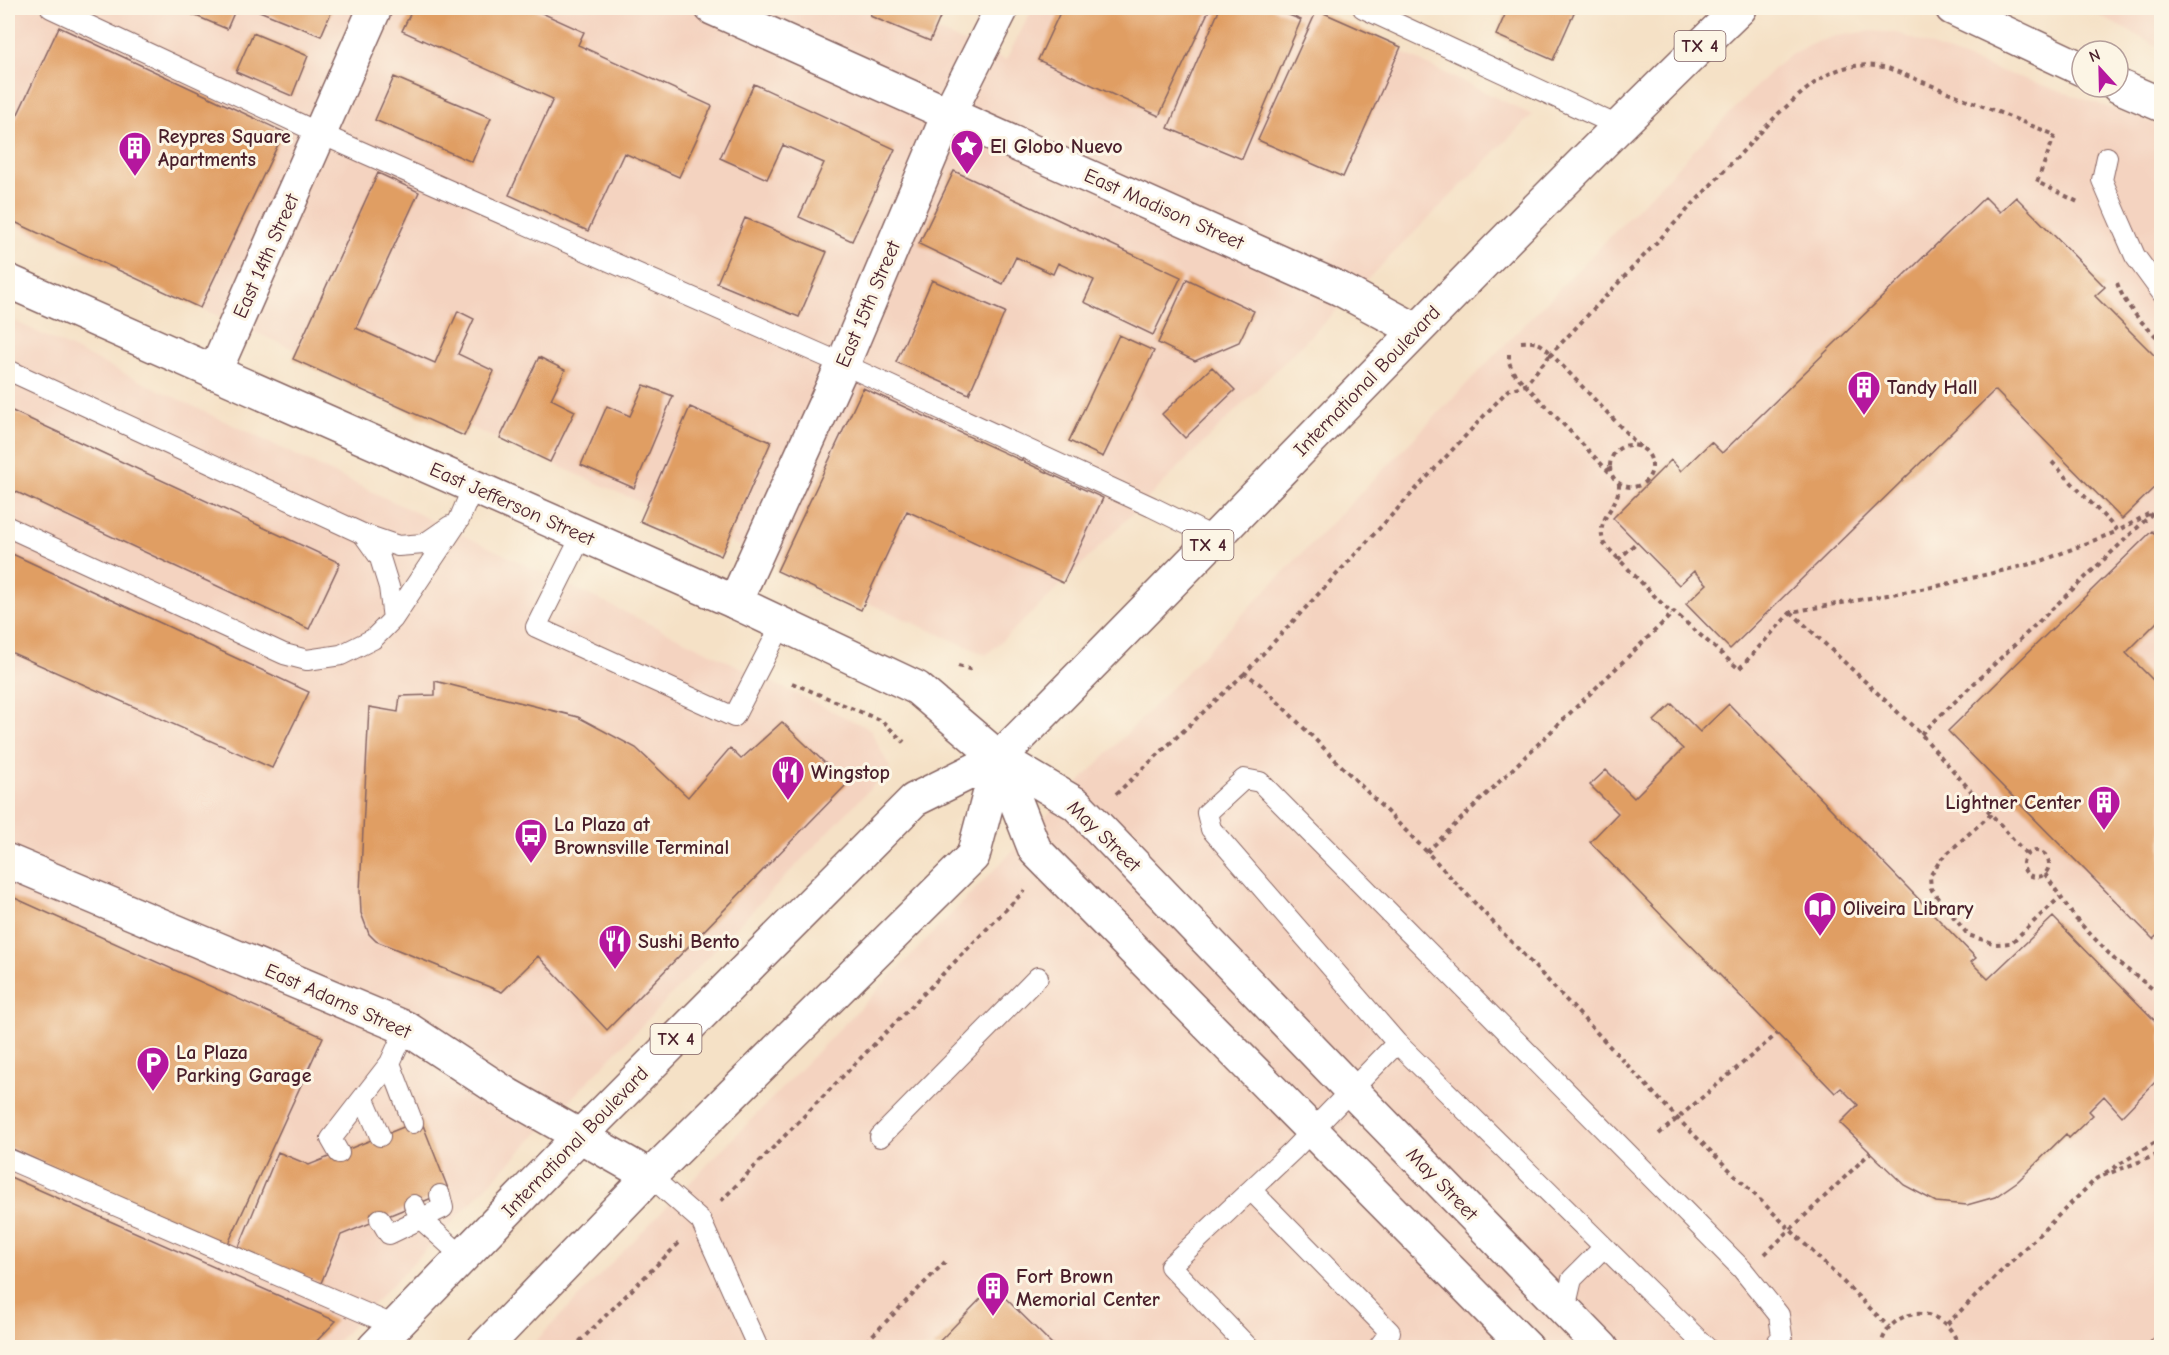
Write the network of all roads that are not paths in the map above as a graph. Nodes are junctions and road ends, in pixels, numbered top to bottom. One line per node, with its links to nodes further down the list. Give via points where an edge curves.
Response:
1 (51, 8): 13 (lane)
2 (375, 8): 13 (street, East 14th Street)
3 (712, 8): 11 (street, East Madison Street)
4 (1002, 8): 11 (street, East 15th Street)
5 (1364, 8): 12 (lane)
6 (1740, 8): 12 (street, International Boulevard / TX 4)
7 (1952, 8): 8 (street)
8 (2070, 63)
9 (2130, 91): 10 (street)
10 (2162, 105)
11 (949, 112): 17 (street, East Madison Street, via 1340,289); 18 (street, East 15th Street)
12 (1618, 126): 17 (street, International Boulevard / TX 4)
13 (321, 134): 18 (lane); 20 (street, East 14th Street)
14 (2107, 158): 16 (lane, via 2102,180 2135,255)
15 (8, 281): 20 (street, East Jefferson Street)
16 (2162, 293)
17 (1416, 330): 26 (street, International Boulevard / TX 4)
18 (843, 364): 26 (lane); 27 (street, East 15th Street)
19 (8, 370): 24 (lane)
20 (214, 373): 21 (street, East Jefferson Street)
21 (473, 487): 22 (lane); 25 (street, East Jefferson Street)
22 (459, 520): 24 (lane, via 424,544 398,546); 28 (lane)
23 (8, 527): 28 (lane, via 284,654 307,660 341,655 373,639)
24 (363, 534): 28 (lane, via 380,558)
25 (582, 535): 27 (street, East Jefferson Street); 29 (lane, via 536,627 734,717)
26 (1215, 538): 30 (street, International Boulevard / TX 4)
27 (735, 602): 29 (street, East Jefferson Street)
28 (393, 619)
29 (782, 624): 30 (street, East Jefferson Street, via 918,688)
30 (999, 758): 36 (street, May Street, via 1076,804); 39 (street, via 1035,850); 41 (street, International Boulevard / TX 4, via 914,800); 45 (street, International Boulevard / TX 4, via 973,856)
31 (8, 861): 33 (street, East Adams Street)
32 (1038, 977): 42 (lane)
33 (406, 1028): 35 (lane); 41 (street, East Adams Street, via 507,1095)
34 (1397, 1043): 36 (lane); 50 (lane); 61 (lane, via 1210,829 1207,813 1244,779 1260,782 1742,1269 1779,1315 1782,1336)
35 (390, 1064): 37 (lane); 38 (lane)
36 (1351, 1090): 39 (lane); 52 (street, May Street)
37 (364, 1099): 40 (lane); 43 (lane, via 330,1139)
38 (413, 1123)
39 (1311, 1131): 46 (lane); 58 (street)
40 (381, 1136)
41 (580, 1136): 45 (street, East Adams Street); 51 (street, International Boulevard / TX 4)
42 (880, 1137)
43 (339, 1153)
44 (8, 1159): 53 (lane)
45 (650, 1176): 54 (street, International Boulevard / TX 4); 55 (lane, via 701,1221)
46 (1251, 1190): 56 (lane, via 1170,1266); 57 (lane, via 1390,1332)
47 (440, 1195): 48 (lane, via 442,1208)
48 (417, 1212): 49 (lane, via 389,1234); 51 (lane)
49 (380, 1219)
50 (1604, 1247): 52 (lane, via 1572,1279); 60 (lane)
51 (463, 1257): 53 (street, International Boulevard / TX 4)
52 (1564, 1309): 58 (street); 59 (street, May Street)
53 (384, 1337)
54 (484, 1347)
55 (758, 1347)
56 (1249, 1347)
57 (1378, 1347)
58 (1528, 1347)
59 (1602, 1347)
60 (1707, 1347)
61 (1773, 1347)

